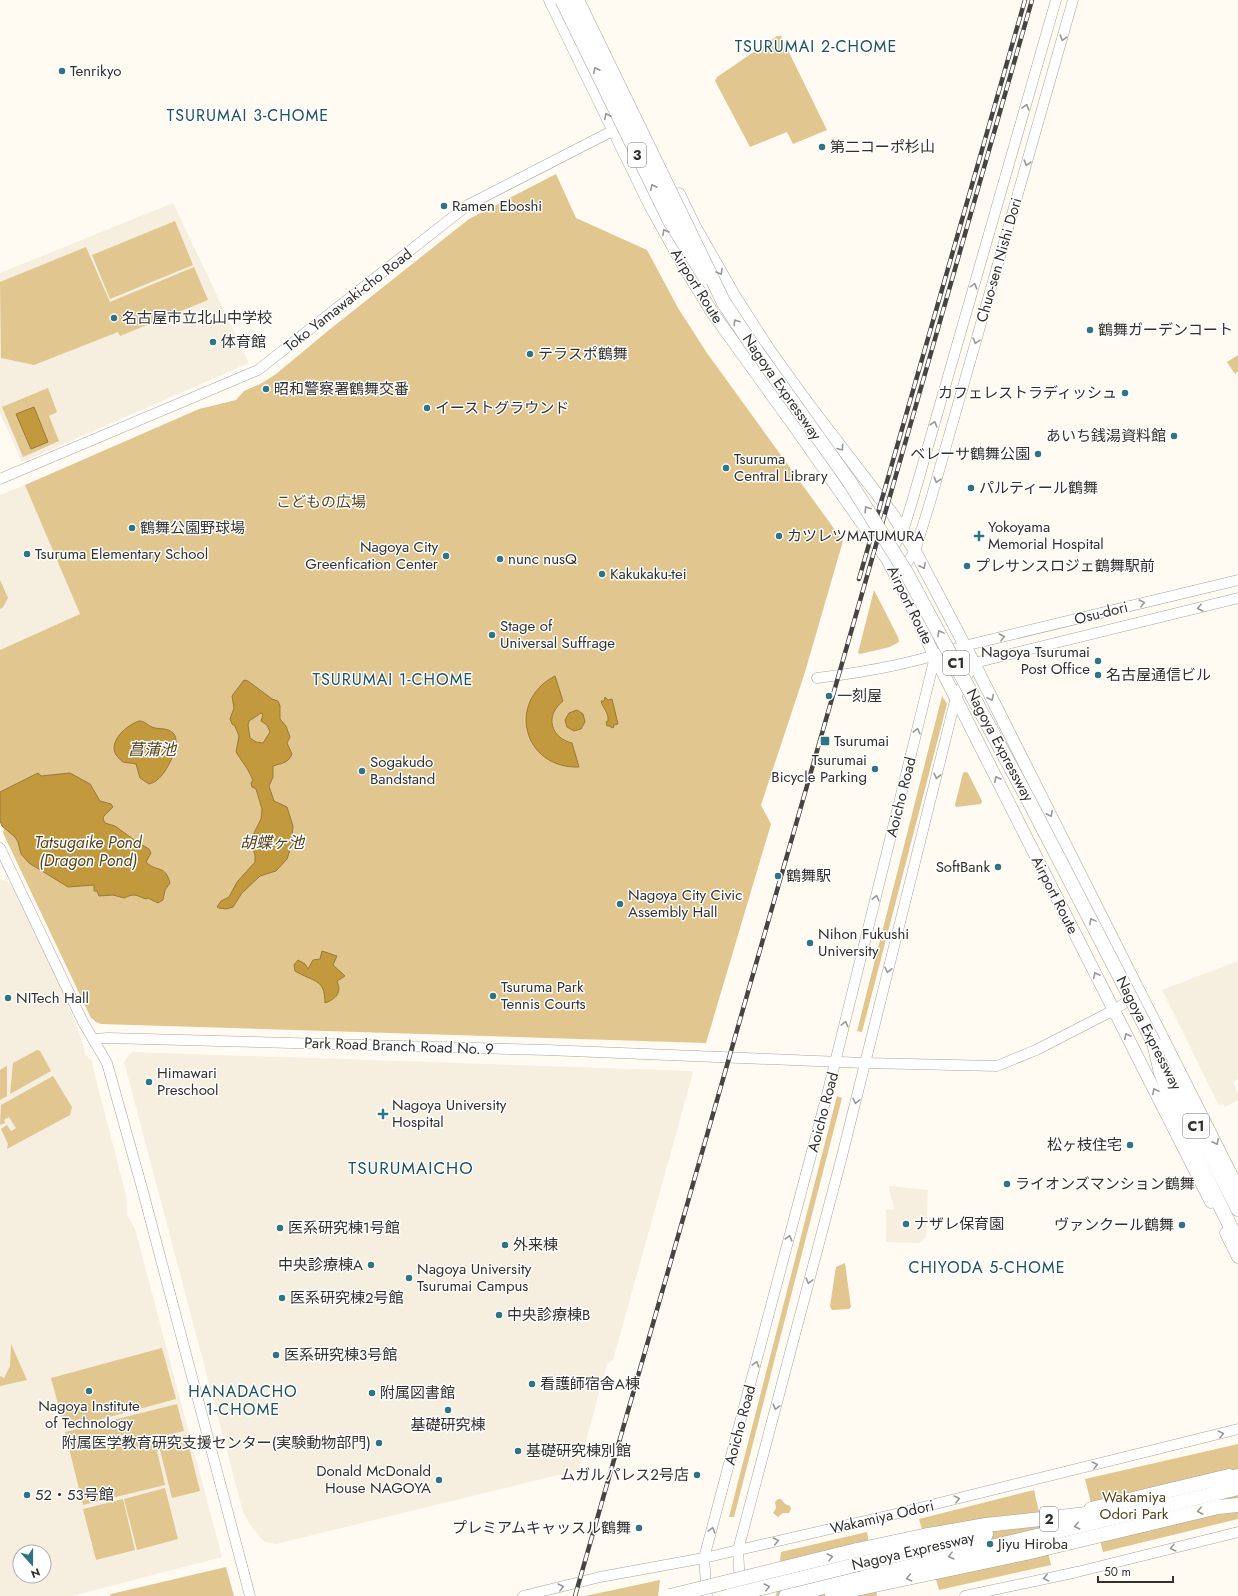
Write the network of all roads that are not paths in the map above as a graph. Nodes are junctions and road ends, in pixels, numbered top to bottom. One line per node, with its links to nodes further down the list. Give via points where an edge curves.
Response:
1 (550, 0): 8 (main road, Airport Route, one-way to 1)
2 (562, 0): 9 (highway, Nagoya Expressway / 3, one-way to 2, bridge, via 670,221)
3 (577, 0): 9 (highway, Nagoya Expressway / C1, bridge)
4 (582, 0): 7 (main road, Airport Route)
5 (1056, 0): 11 (street, Chuo-sen Nishi Dori, one-way to 5)
6 (1073, 0): 12 (street, Chuo-sen Nishi Dori, one-way to 12)
7 (640, 116): 8 (street, Toko Yamawaki-cho Road); 11 (main road, Airport Route, one-way to 11, via 695,226 735,297 808,404)
8 (614, 130): 10 (street, Toko Yamawaki-cho Road, via 468,205 258,370); 13 (main road, Airport Route, one-way to 8, via 712,312 650,205)
9 (724, 304): 26 (highway, Nagoya Expressway / C1, one-way to 9, bridge, via 1040,821 907,574 849,481)
10 (0, 480)
11 (903, 531): 12 (main road, Airport Route); 13 (street, Chuo-sen Nishi Dori)
12 (915, 550): 14 (street, Chuo-sen Nishi Dori); 17 (main road, Airport Route, one-way to 17)
13 (887, 559): 14 (main road, Airport Route)
14 (897, 577): 18 (main road, Airport Route)
15 (1238, 580): 17 (street, Osu-dori, one-way to 15)
16 (1238, 598): 19 (street, Osu-dori, one-way to 19)
17 (964, 646): 18 (street); 19 (main road, Airport Route)
18 (935, 657): 19 (street); 20 (street, via 862,673); 21 (main road, Airport Route); 27 (street, Aoicho Road, one-way to 18)
19 (974, 663): 21 (street, Aoicho Road); 23 (main road, Airport Route, one-way to 23)
20 (817, 678)
21 (956, 697): 24 (main road, Airport Route, one-way to 21); 28 (street, Aoicho Road, one-way to 28)
22 (0, 848): 25 (street)
23 (1140, 993): 24 (street, Park Road Branch Road No. 9); 29 (main road, Airport Route, one-way to 29)
24 (1114, 1010): 28 (street, Park Road Branch Road No. 9, via 1036,1050 997,1066); 32 (main road, Airport Route, one-way to 24)
25 (93, 1039): 27 (street, Park Road Branch Road No. 9, via 746,1057); 41 (street, via 107,1063)
26 (1154, 1043): 30 (highway, Nagoya Expressway / C1); 31 (highway, via 1161,1073 1175,1108)
27 (836, 1062): 28 (street, Park Road Branch Road No. 9); 39 (street, Aoicho Road, one-way to 27)
28 (865, 1063): 38 (street, Aoicho Road, one-way to 38)
29 (1238, 1188)
30 (1238, 1209)
31 (1238, 1242)
32 (1238, 1257)
33 (1238, 1429): 38 (street, Wakamiya Odori, one-way to 33)
34 (1238, 1475): 43 (highway, one-way to 34, bridge, via 923,1536 986,1525 1108,1512 1157,1503 1209,1490 1227,1483); 46 (highway, Nagoya Expressway / 2, one-way to 34, bridge)
35 (1238, 1488): 40 (highway, Nagoya Expressway / 2, one-way to 40)
36 (1238, 1504): 40 (highway, one-way to 40, via 1026,1553)
37 (1238, 1532): 50 (street, one-way to 50, via 1077,1572)
38 (738, 1550): 39 (street, Wakamiya Odori); 46 (street); 47 (street, Aoicho Road)
39 (704, 1558): 42 (street, Wakamiya Odori, one-way to 39, via 600,1577); 44 (street); 45 (street, Aoicho Road)
40 (826, 1593): 48 (highway, Nagoya Expressway / 2); 49 (highway)
41 (250, 1596)
42 (523, 1596)
43 (670, 1596)
44 (693, 1596)
45 (707, 1596)
46 (728, 1596)
47 (741, 1596)
48 (786, 1596)
49 (790, 1596)
50 (965, 1596)

